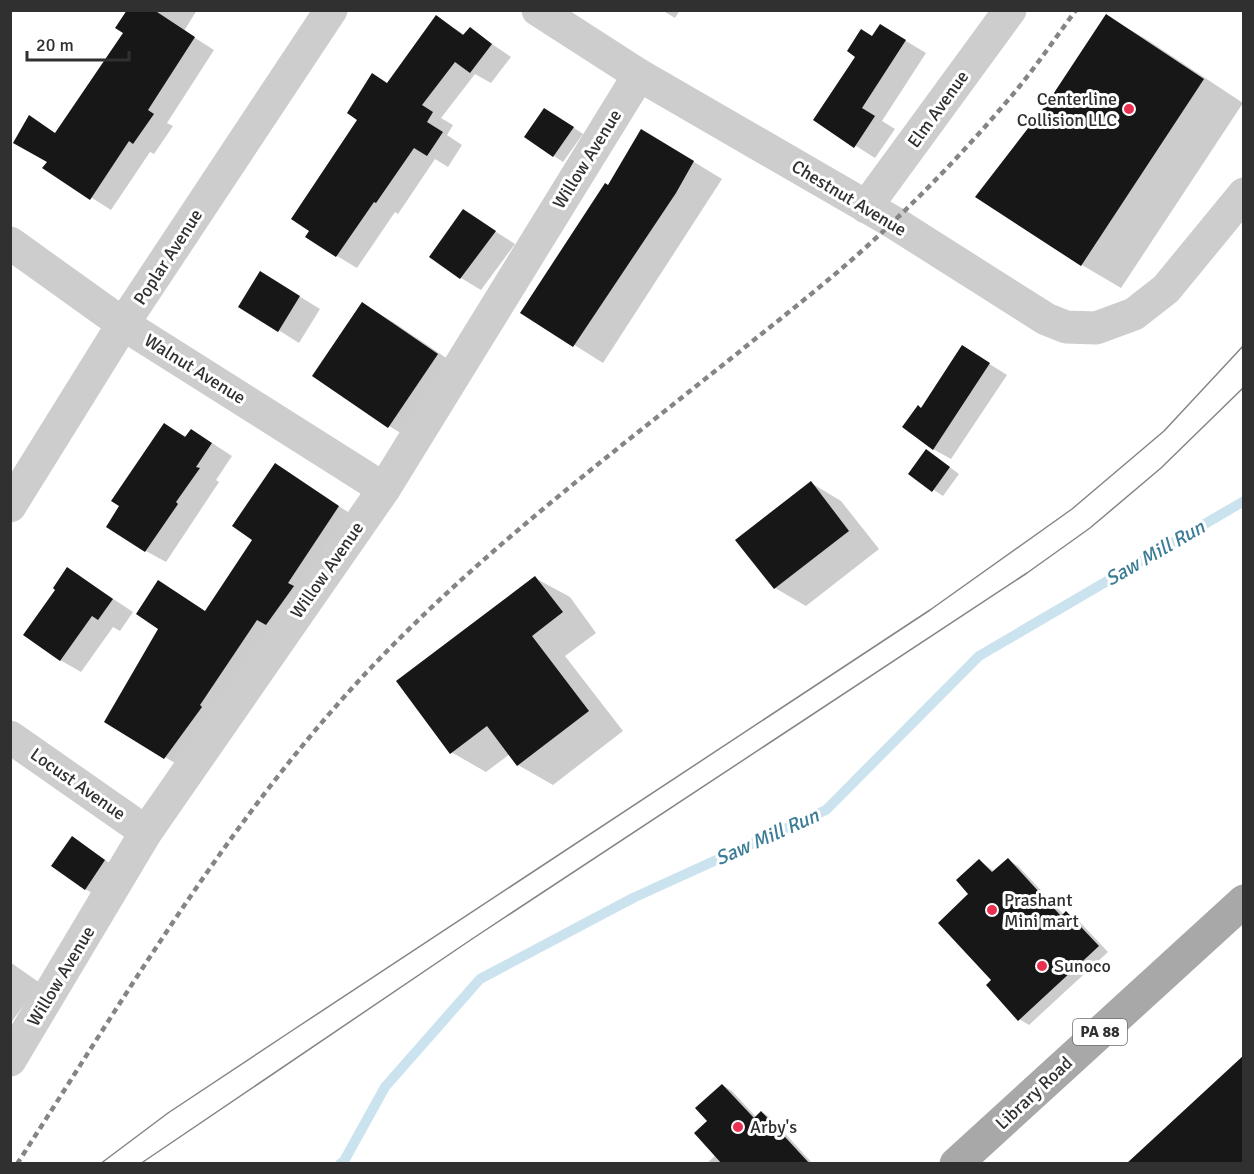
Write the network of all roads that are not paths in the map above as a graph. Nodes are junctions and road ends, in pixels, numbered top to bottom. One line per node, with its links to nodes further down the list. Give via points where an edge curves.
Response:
1 (331, 10): 8 (street, Poplar Avenue)
2 (538, 10): 4 (street, Chestnut Avenue)
3 (1010, 10): 6 (street, Elm Avenue)
4 (639, 75): 6 (street, Chestnut Avenue); 9 (street, Willow Avenue)
5 (1244, 194): 6 (street, Chestnut Avenue, via 1166,289 1134,314 1096,328 1066,327 1046,320)
6 (866, 207)
7 (10, 243): 8 (street, Walnut Avenue)
8 (123, 324): 9 (street, Walnut Avenue); 10 (street, Poplar Avenue)
9 (384, 489): 12 (street, Willow Avenue)
10 (10, 506)
11 (10, 737): 12 (street, Locust Avenue)
12 (146, 832): 14 (street, Willow Avenue)
13 (1244, 900): 15 (main road, Library Road / PA 88)
14 (10, 1060)
15 (956, 1164)

